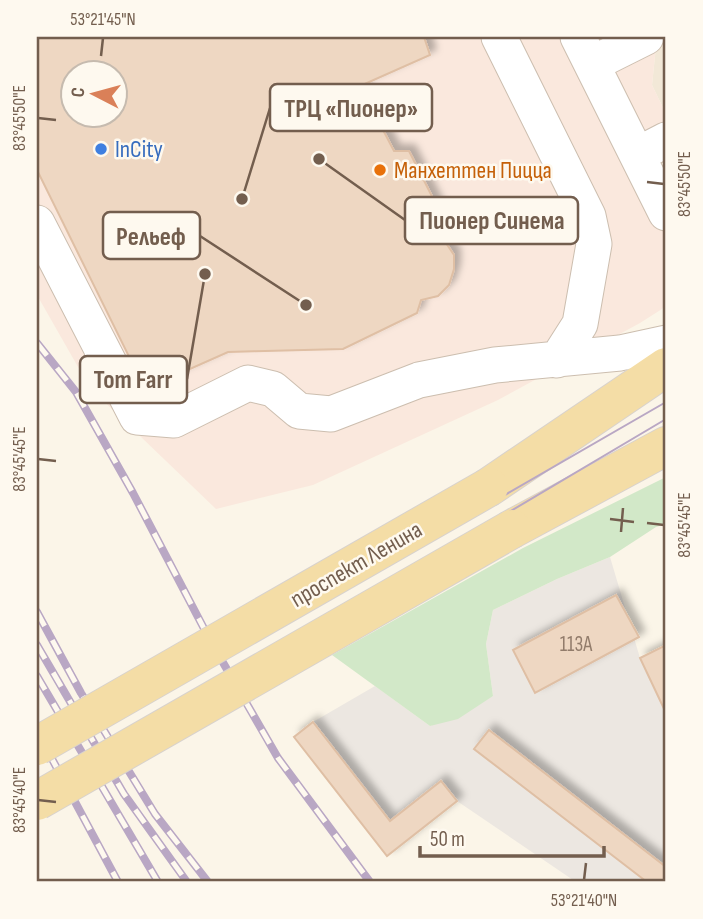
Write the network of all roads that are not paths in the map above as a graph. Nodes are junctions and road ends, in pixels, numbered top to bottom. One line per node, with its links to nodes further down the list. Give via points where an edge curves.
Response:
1 (646, 37): 3 (street)
2 (504, 38): 8 (street, via 588,216 594,244 579,324)
3 (586, 50): 4 (street)
4 (652, 147): 5 (street)
5 (666, 213)
6 (37, 223): 8 (street, via 138,417 174,420 248,383 273,389 299,411 331,414 419,380 495,365)
7 (666, 343): 8 (street, via 620,354)
8 (557, 360)
9 (666, 367): 11 (main road, проспект Ленина, bridge, via 489,487)
10 (666, 446): 12 (main road, проспект Ленина, bridge)
11 (37, 746)
12 (37, 801)

